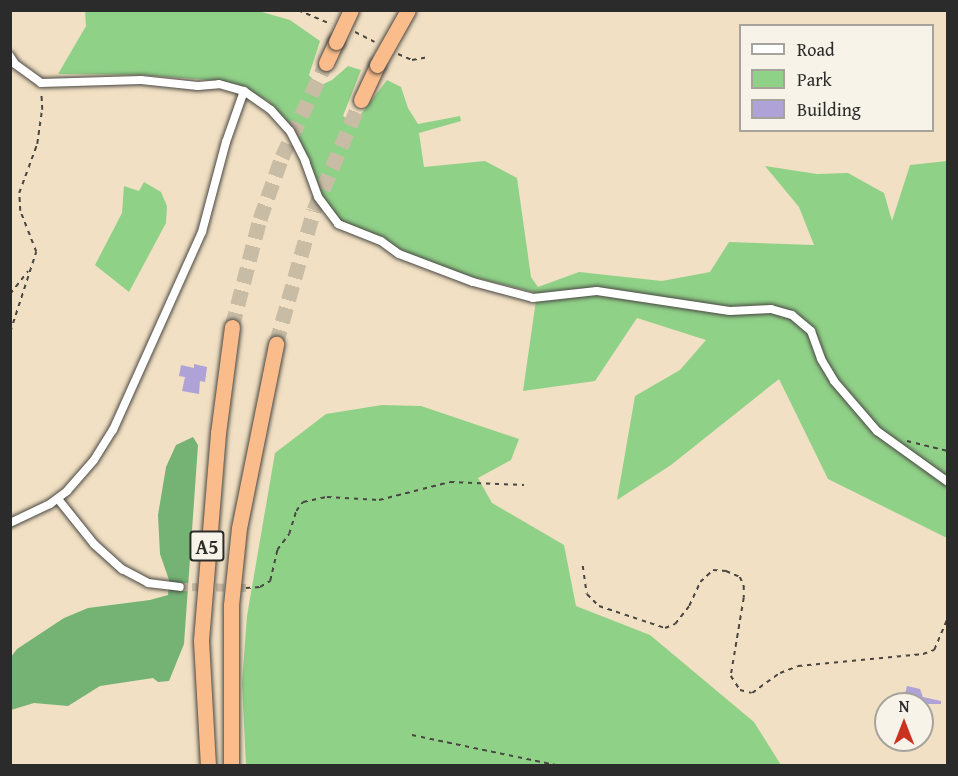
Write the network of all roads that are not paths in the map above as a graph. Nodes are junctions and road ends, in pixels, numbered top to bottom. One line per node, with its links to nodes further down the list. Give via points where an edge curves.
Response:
1 (351, 10): 4 (highway, bridge)
2 (408, 10): 6 (highway, bridge)
3 (10, 56): 5 (street, via 41,83 141,80 198,86 219,84)
4 (326, 63)
5 (244, 91): 9 (street, via 288,128 318,197 338,224 381,241 399,254 525,297 597,291 730,311 771,309 792,315 811,332 834,381 877,431); 10 (street, via 202,232 135,383 94,460)
6 (361, 100)
7 (232, 327): 13 (highway, Α5, via 218,433 201,640)
8 (276, 344): 14 (highway, Α5, via 239,528 231,605)
9 (948, 483)
10 (58, 499): 11 (street); 12 (street, via 94,544 122,569 148,583)
11 (10, 524)
12 (180, 587)
13 (208, 765)
14 (231, 765)

